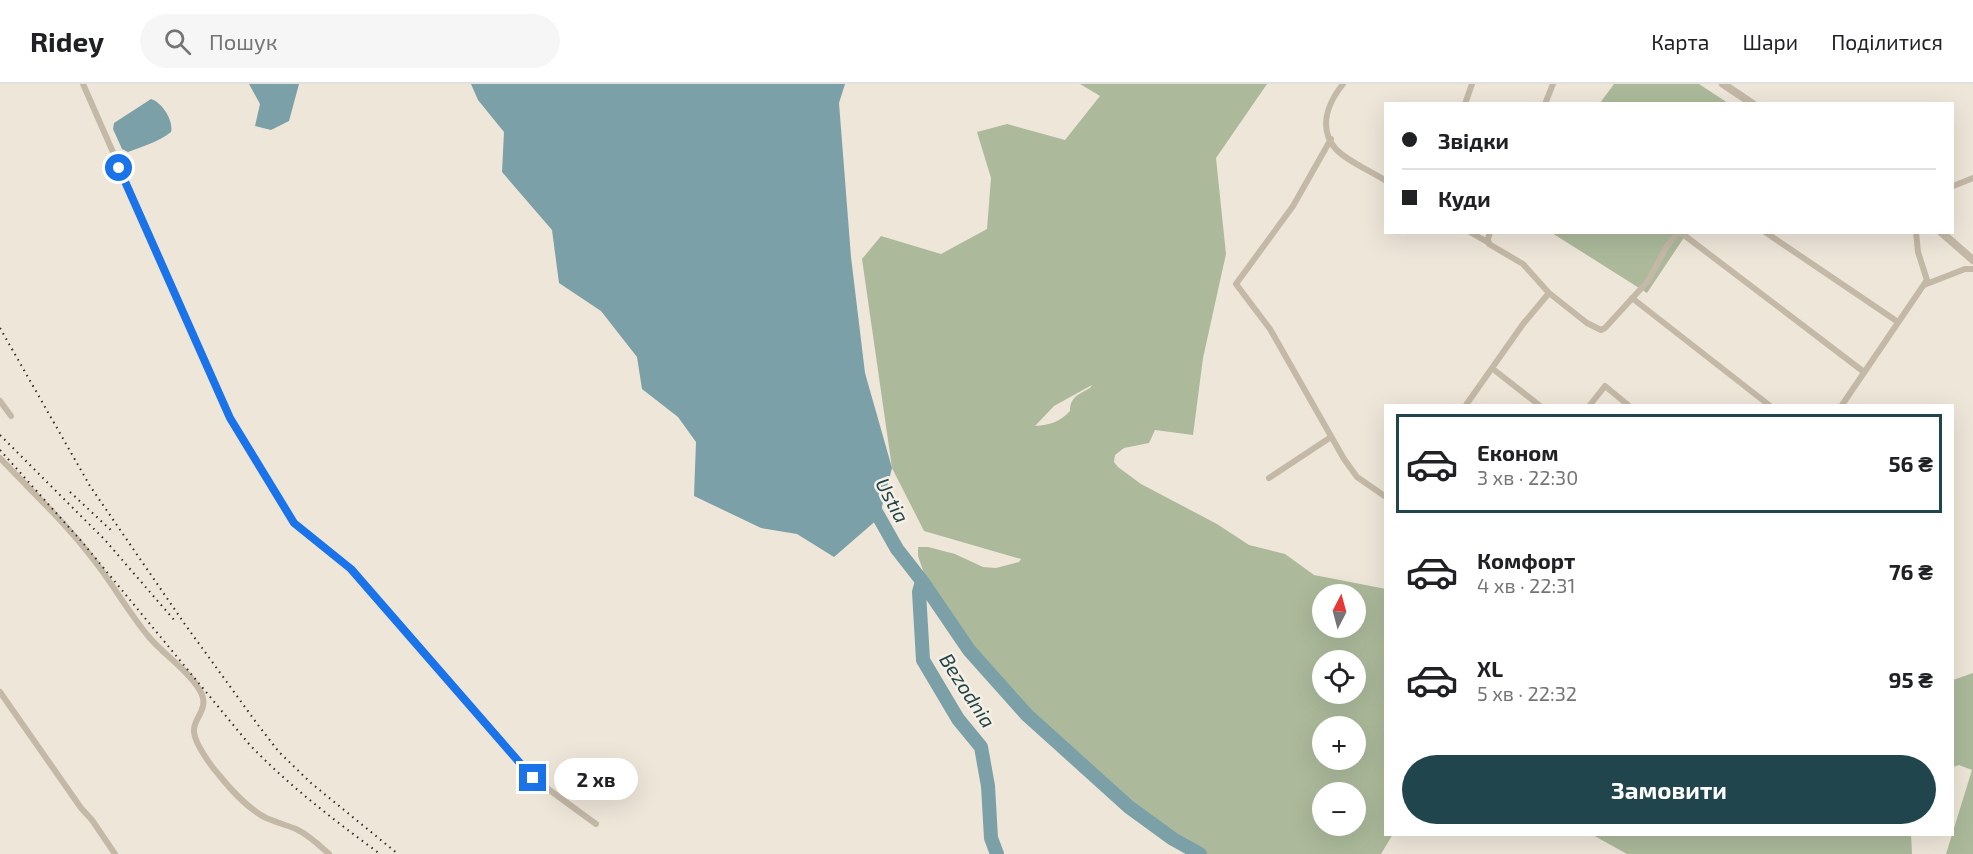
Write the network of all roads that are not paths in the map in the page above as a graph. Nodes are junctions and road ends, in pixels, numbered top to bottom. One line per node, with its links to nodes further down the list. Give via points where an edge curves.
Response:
1 (82, 84): 42 (street, via 230,418 294,523 351,569 533,778)
2 (1343, 84): 9 (street, via 1327,110 1326,128)
3 (1472, 84): 6 (street)
4 (1553, 84): 7 (street)
5 (1723, 84): 8 (street)
6 (1466, 102)
7 (1546, 102)
8 (1750, 102)
9 (1331, 139): 11 (street, via 1335,148); 37 (street, via 1293,206 1236,284 1270,329)
10 (1973, 178): 12 (street)
11 (1384, 180)
12 (1954, 186)
13 (1473, 234): 20 (street)
14 (1490, 234): 20 (street)
15 (1677, 234): 25 (street, via 1648,281)
16 (1682, 234): 28 (street)
17 (1768, 234): 26 (street)
18 (1916, 234): 23 (street, via 1928,280)
19 (1943, 234): 21 (street)
20 (1489, 244): 24 (street, via 1523,264)
21 (1973, 260)
22 (1973, 269): 23 (street)
23 (1924, 285): 26 (street)
24 (1550, 293): 25 (street, via 1601,330); 27 (street)
25 (1632, 298): 34 (street)
26 (1898, 322): 28 (street)
27 (1493, 369): 30 (street); 31 (street)
28 (1864, 372): 35 (street)
29 (0, 401): 36 (street)
30 (1467, 404)
31 (1538, 404)
32 (1591, 404): 33 (street, via 1605,386)
33 (1627, 404)
34 (1768, 404)
35 (1843, 404)
36 (11, 416)
37 (1331, 437): 39 (street); 40 (street, via 1357,477)
38 (0, 458): 44 (street, via 93,558 148,636 195,681 203,706 194,732 217,773 255,811 299,830)
39 (1269, 478)
40 (1384, 496)
41 (0, 692): 43 (street)
42 (596, 824)
43 (115, 854)
44 (329, 854)

